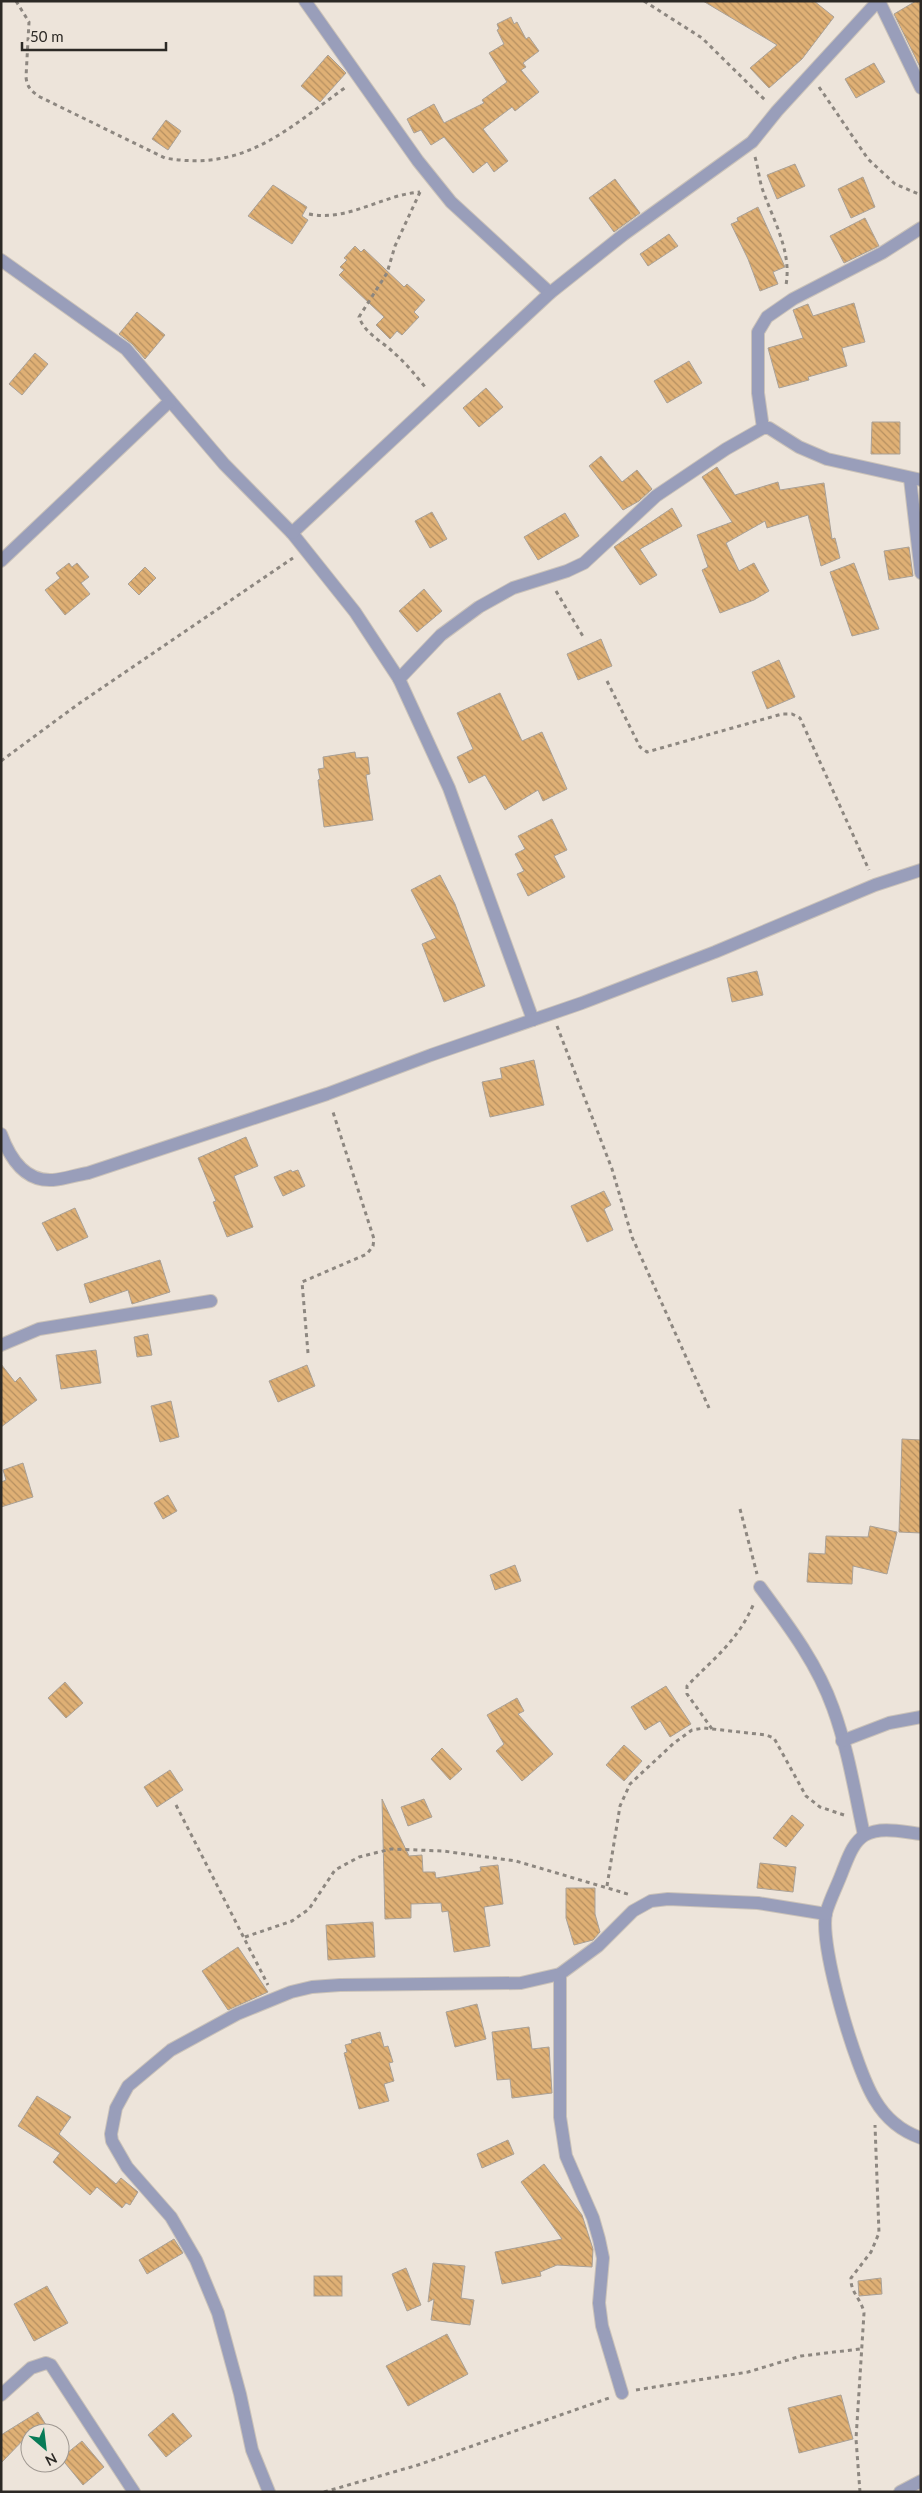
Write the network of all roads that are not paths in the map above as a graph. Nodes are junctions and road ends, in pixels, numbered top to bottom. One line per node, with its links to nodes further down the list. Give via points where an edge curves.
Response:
1 (305, 1): 6 (street, via 451,202)
2 (878, 1): 3 (street); 6 (street, via 776,111 752,142)
3 (921, 88)
4 (921, 228): 8 (street, via 882,253 781,306 767,317 758,332 758,393)
5 (1, 260): 7 (street, via 126,349)
6 (550, 292): 10 (street)
7 (170, 402): 10 (street, via 224,464); 11 (street)
8 (764, 428): 9 (street, via 827,459); 13 (street, via 656,496 584,564 513,588 478,607 441,635)
9 (915, 479): 12 (street)
10 (292, 533): 13 (street, via 355,612)
11 (1, 561)
12 (921, 573)
13 (399, 679): 15 (street, via 449,788)
14 (921, 870): 15 (street, via 875,885 716,952)
15 (534, 1020): 16 (street, via 327,1094 88,1173 51,1180 33,1175 13,1161)
16 (1, 1134)
17 (211, 1301): 18 (street, via 39,1329)
18 (1, 1345)
19 (760, 1586): 21 (street, via 816,1668 834,1708)
20 (921, 1717): 21 (street, via 889,1724)
21 (842, 1741): 23 (street)
22 (921, 1834): 23 (street, via 886,1829)
23 (864, 1835): 24 (street, via 851,1850)
24 (826, 1914): 25 (street, via 758,1903 651,1901 633,1911 598,1946); 26 (street, via 829,1956 841,2009 863,2077 890,2119)
25 (560, 1974): 27 (street, via 560,2117 566,2156 599,2239 603,2258 599,2303 602,2326); 31 (street, via 521,1983 312,1987 291,1992 237,2014 171,2050 147,2068 124,2093 116,2108 112,2141 127,2167 171,2217 196,2260 218,2313 252,2450)
26 (921, 2138)
27 (622, 2393)
28 (1, 2395): 30 (street, via 31,2368 46,2362 51,2365)
29 (921, 2481): 32 (street)
30 (134, 2492)
31 (269, 2492)
32 (900, 2492)

